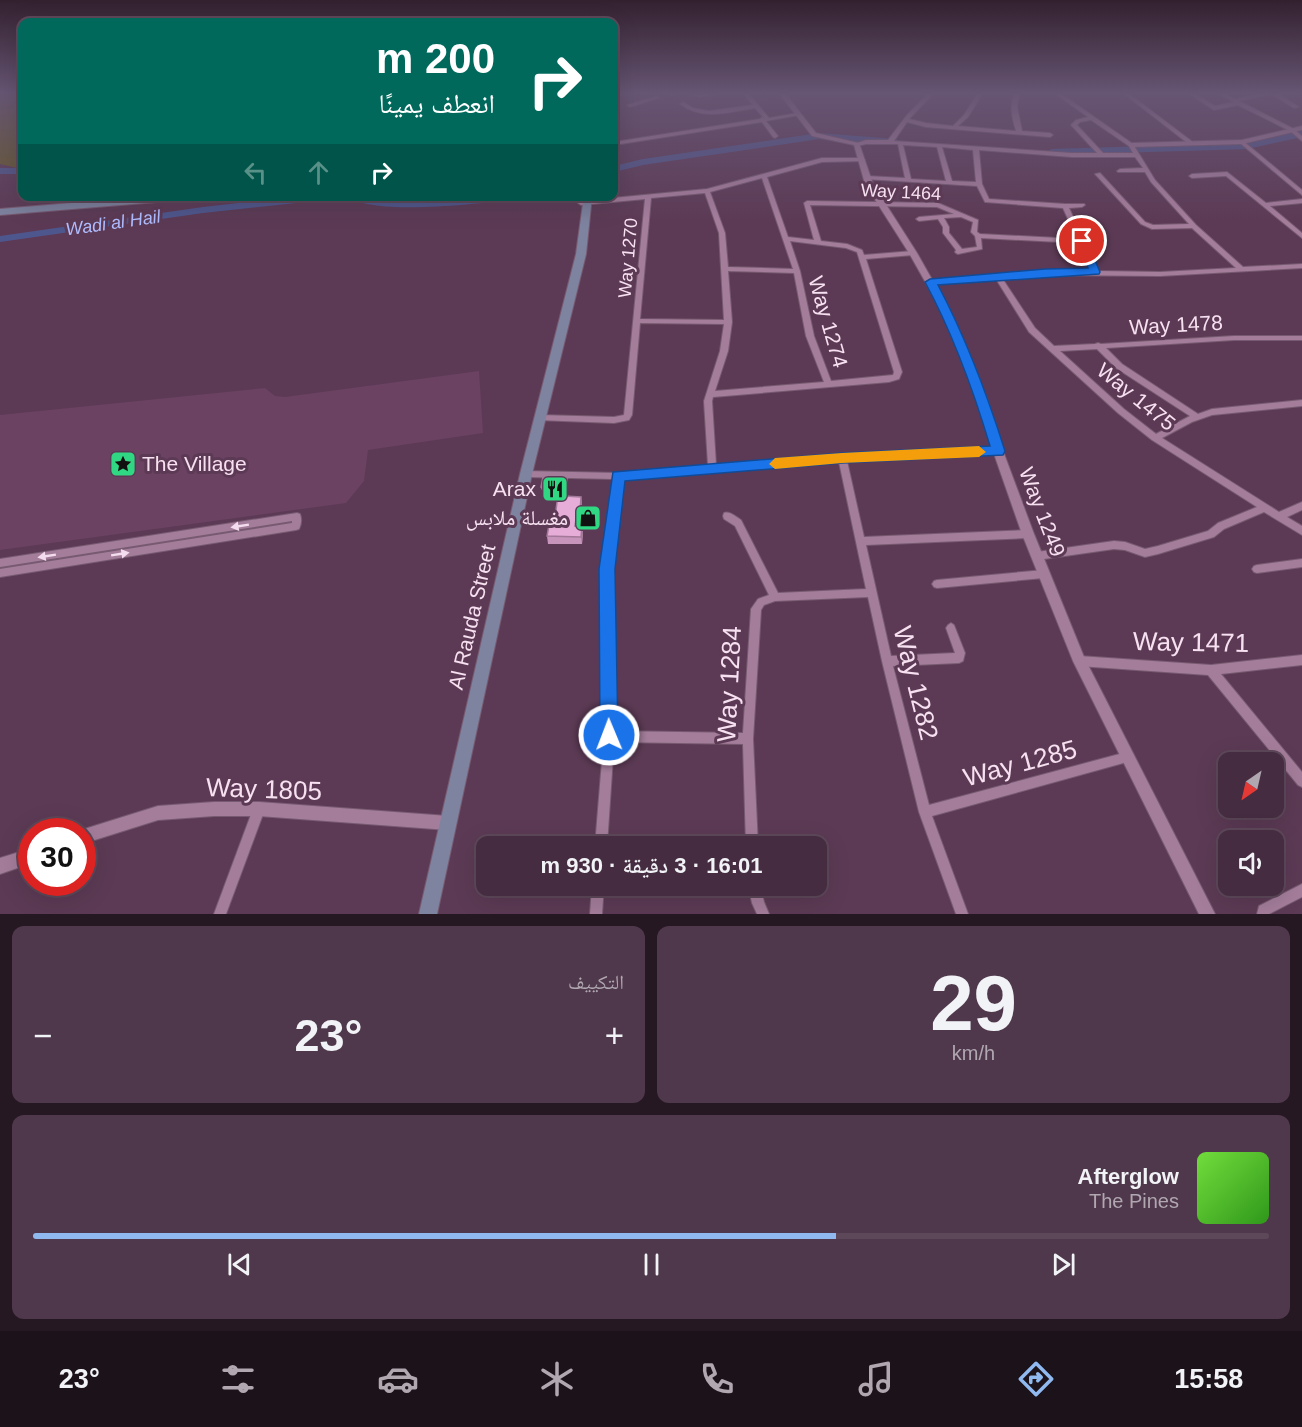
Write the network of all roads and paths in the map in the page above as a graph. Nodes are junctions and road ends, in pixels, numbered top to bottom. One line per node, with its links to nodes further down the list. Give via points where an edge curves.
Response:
1 (667, 136): 10 (street)
2 (817, 136): 12 (street)
3 (895, 136): 8 (street)
4 (1084, 136): 17 (street)
5 (1118, 136): 14 (street)
6 (1181, 136): 13 (street)
7 (1268, 136): 9 (street)
8 (890, 142): 11 (street); 12 (street)
9 (1242, 142): 13 (street); 30 (street)
10 (618, 143)
11 (900, 143): 15 (street); 26 (street)
12 (857, 144): 19 (street, Way 1249)
13 (1192, 144): 14 (street)
14 (1131, 145): 18 (street)
15 (939, 146): 16 (street); 27 (street)
16 (976, 149): 17 (street); 28 (street)
17 (1101, 155): 18 (street)
18 (1137, 155): 20 (street)
19 (862, 160): 23 (street, via 822,160); 25 (street, Way 1249)
20 (1147, 170): 21 (street); 44 (street)
21 (1120, 171)
22 (1098, 174): 44 (street, via 1143,223 1152,227)
23 (764, 176): 29 (street); 47 (street, Way 1274)
24 (1192, 176): 38 (street, via 1227,174)
25 (867, 178): 26 (street); 36 (street, Way 1249)
26 (908, 180): 27 (street)
27 (950, 183): 28 (street)
28 (979, 184): 39 (street, via 987,201)
29 (707, 191): 31 (street); 53 (street, via 723,233)
30 (1302, 193)
31 (648, 197): 32 (street); 59 (street, Way 1270)
32 (618, 198)
33 (133, 201): 40 (main road)
34 (585, 201): 68 (main road, Al Rauda Street, via 582,253)
35 (1302, 201): 38 (street)
36 (882, 204): 41 (street, Way 1464, via 938,205); 49 (street, Way 1464, via 807,203); 50 (street, Way 1249)
37 (1082, 205): 39 (street)
38 (1265, 205): 46 (street)
39 (1065, 206): 48 (street)
40 (0, 212)
41 (960, 215): 42 (street); 45 (street, Way 1464, via 975,219 974,232)
42 (940, 217): 43 (street); 45 (street, via 959,251 979,249)
43 (919, 219)
44 (1194, 226): 54 (street)
45 (978, 236): 48 (street)
46 (1302, 236)
47 (787, 239): 49 (street); 55 (street, Way 1274)
48 (1082, 241): 56 (street)
49 (818, 242): 51 (street, via 855,248)
50 (913, 253): 51 (street); 58 (street, Way 1249)
51 (864, 257): 64 (street, via 898,372 889,379)
52 (1302, 266): 54 (street)
53 (726, 269): 55 (street, Way 1274); 60 (street)
54 (1242, 270): 56 (street)
55 (797, 271): 64 (street, Way 1274, via 810,336)
56 (1095, 272): 57 (street)
57 (996, 276): 58 (street); 63 (street, Way 1475, via 1032,330)
58 (930, 282): 70 (street, Way 1249, via 948,315 982,399)
59 (638, 321): 60 (street, Way 1270); 68 (street, Way 1270, via 626,418)
60 (728, 321): 65 (street, via 724,351)
61 (1302, 338): 62 (street, Way 1478)
62 (1098, 345): 63 (street, Way 1478); 67 (street, via 1119,366)
63 (1052, 349): 69 (street, Way 1475)
64 (828, 383): 65 (street)
65 (710, 394): 72 (street)
66 (1302, 403): 67 (street, via 1228,409)
67 (1197, 417): 69 (street)
68 (540, 418): 73 (main road, Al Rauda Street)
69 (1155, 438): 76 (street, Way 1475)
70 (998, 451): 71 (street); 80 (street, Way 1249)
71 (842, 458): 72 (street); 81 (street, Way 1282)
72 (712, 470): 74 (street)
73 (526, 474): 74 (street); 102 (main road, Al Rauda Street)
74 (618, 476): 96 (street, via 607,569)
75 (1302, 506): 78 (street)
76 (1266, 507): 78 (street, Way 1475); 82 (street, via 1211,534 1145,553 1114,545)
77 (727, 516): 90 (street, via 738,523)
78 (1279, 516): 79 (street, Way 1475)
79 (1302, 531)
80 (1029, 534): 81 (street); 82 (street, Way 1249)
81 (861, 541): 89 (street, Way 1282)
82 (1037, 556): 87 (street, Way 1249)
83 (0, 563): 86 (street, one-way to 83, via 296,521)
84 (1302, 563): 85 (street)
85 (1257, 569)
86 (0, 573)
87 (1044, 574): 88 (street); 93 (street, Way 1249)
88 (937, 584)
89 (872, 593): 90 (street); 94 (street, Way 1282)
90 (775, 597): 97 (street, Way 1284, via 761,602 754,618)
91 (951, 628): 94 (street, via 959,658)
92 (1302, 660): 95 (street, Way 1471)
93 (1079, 661): 95 (street, Way 1471); 98 (street, Way 1249)
94 (887, 662): 101 (street, Way 1282)
95 (1211, 670): 99 (street)
96 (609, 735): 97 (street); 104 (street)
97 (748, 739): 105 (street, Way 1284)
98 (1126, 757): 101 (street, Way 1285); 116 (street, Way 1249)
99 (1302, 781)
100 (259, 809): 102 (street, Way 1805); 103 (street, Way 1805, via 158,813); 111 (street)
101 (926, 812): 115 (street, Way 1282)
102 (448, 823): 112 (main road, Al Rauda Street)
103 (96, 833)
104 (602, 836)
105 (752, 836)
106 (18, 860): 107 (street)
107 (0, 866)
108 (1302, 890): 117 (street, via 1263,910)
109 (597, 896): 113 (street)
110 (756, 896): 114 (street)
111 (220, 914)
112 (428, 914)
113 (596, 914)
114 (764, 914)
115 (962, 914)
116 (1207, 914)
117 (1263, 914)

